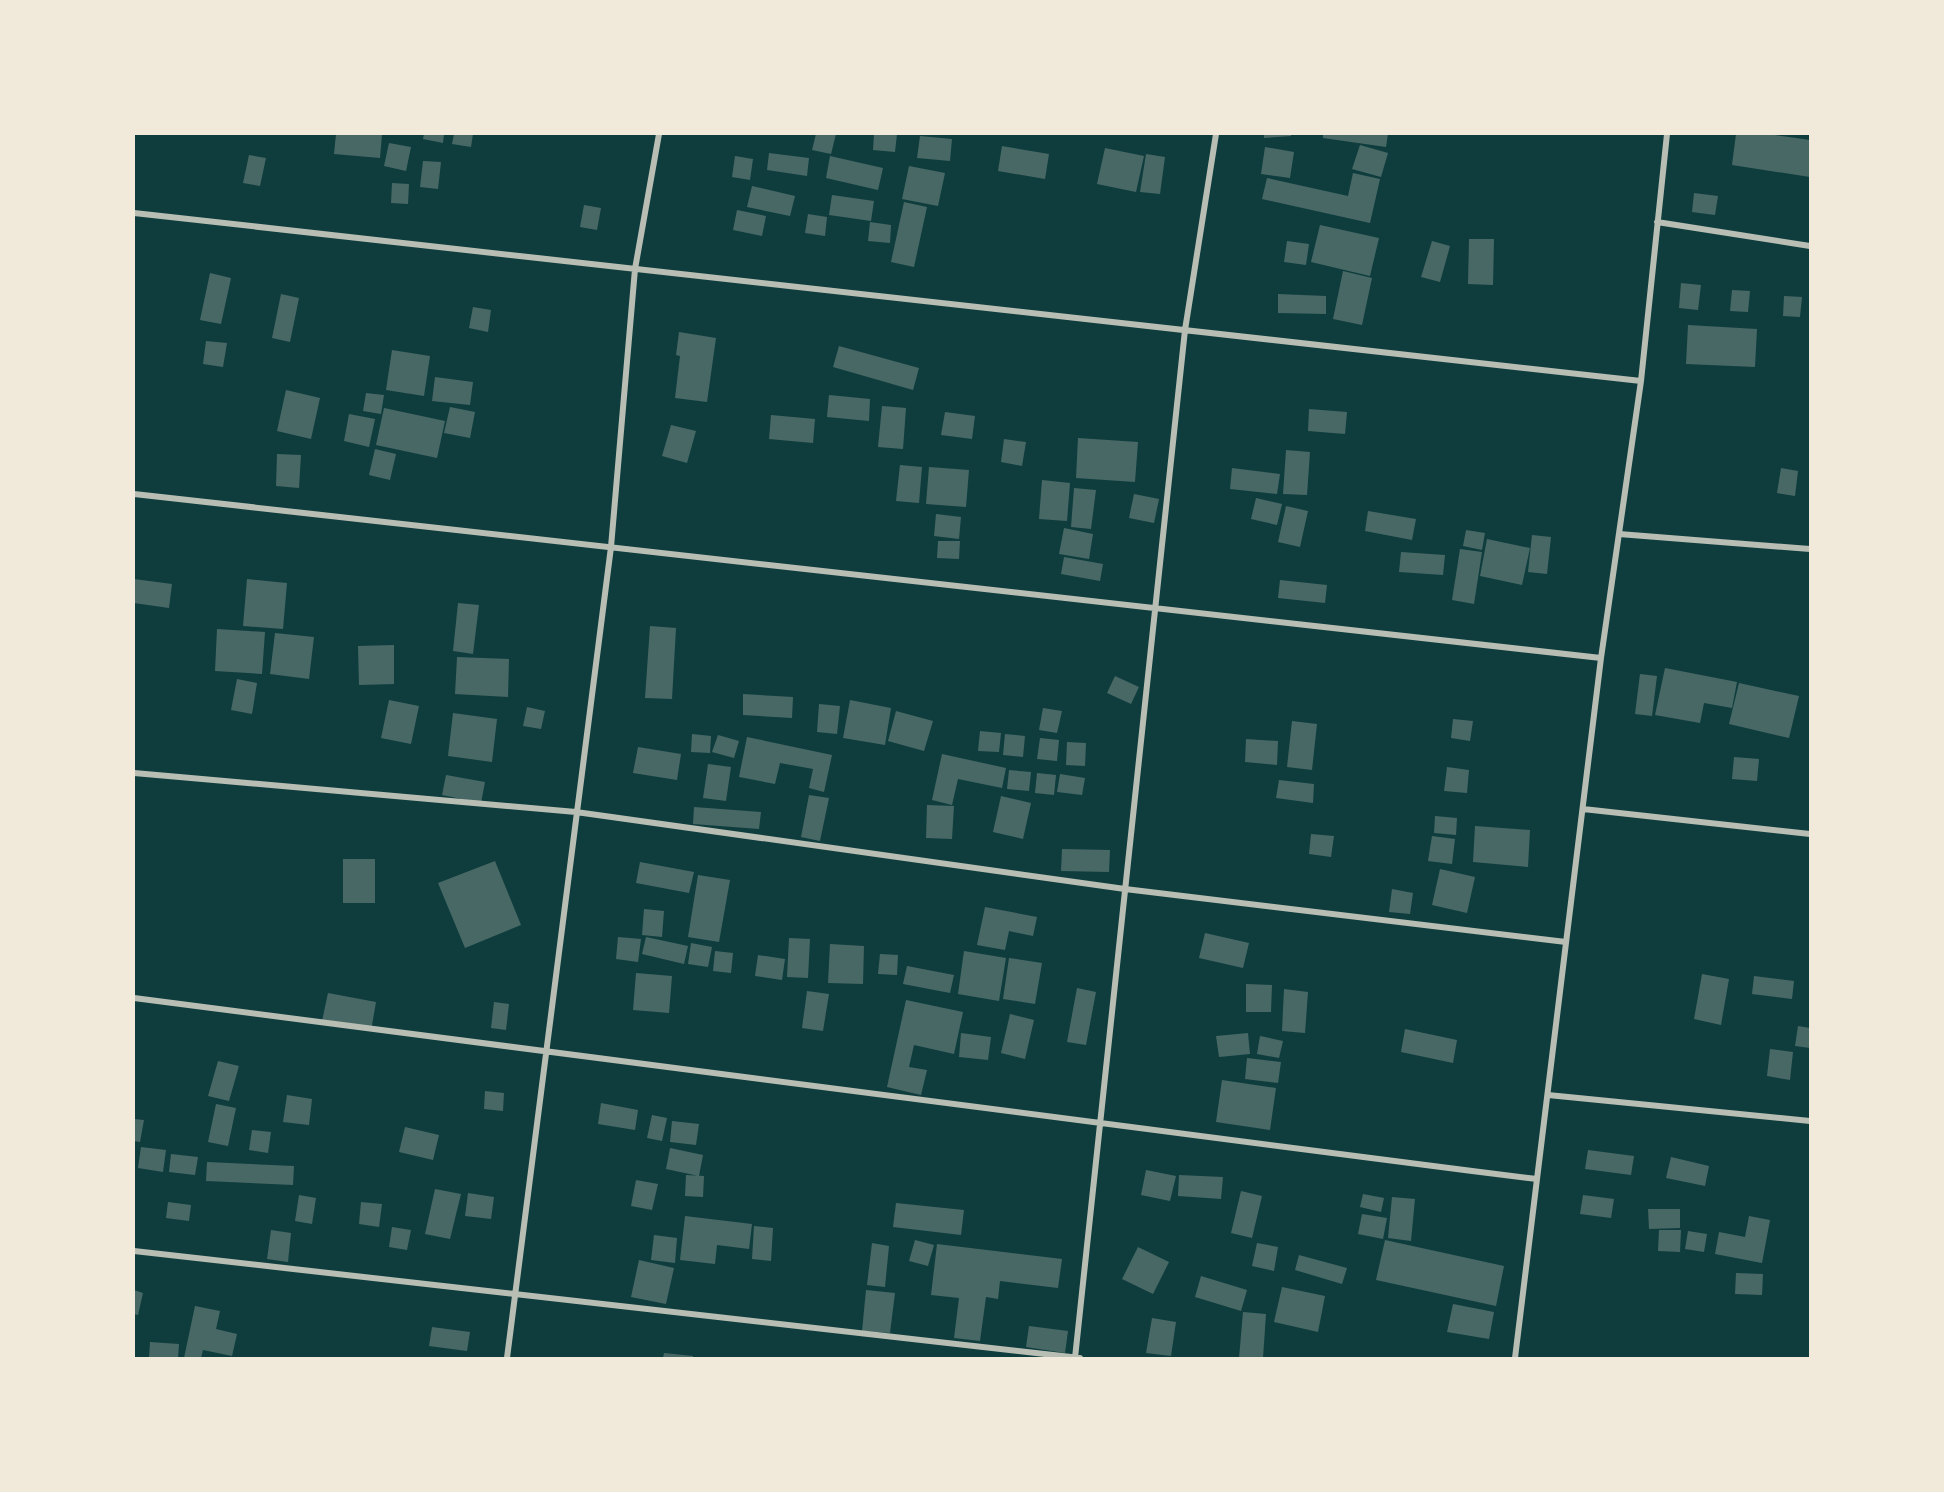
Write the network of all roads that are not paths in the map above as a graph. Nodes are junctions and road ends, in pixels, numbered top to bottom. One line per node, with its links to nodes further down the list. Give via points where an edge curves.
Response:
1 (659, 134): 7 (street)
2 (1216, 134): 8 (street)
3 (1667, 134): 5 (street)
4 (134, 213): 7 (street)
5 (1657, 222): 6 (street); 9 (street)
6 (1810, 246)
7 (635, 269): 8 (street); 12 (street)
8 (1185, 330): 9 (street); 14 (street)
9 (1641, 381): 11 (street)
10 (134, 494): 12 (street)
11 (1619, 534): 13 (street); 15 (street)
12 (610, 547): 14 (street); 18 (street)
13 (1810, 549)
14 (1155, 608): 15 (street); 20 (street)
15 (1601, 658): 17 (street)
16 (134, 773): 18 (street)
17 (1582, 809): 19 (street); 21 (street)
18 (576, 812): 20 (street); 23 (street)
19 (1810, 834)
20 (1125, 889): 21 (street); 26 (street)
21 (1566, 942): 24 (street)
22 (134, 998): 23 (street)
23 (546, 1050): 26 (street); 29 (street)
24 (1548, 1095): 25 (street); 27 (street)
25 (1810, 1121)
26 (1100, 1125): 27 (street); 30 (street)
27 (1538, 1179): 32 (street)
28 (134, 1251): 29 (street)
29 (515, 1293): 30 (street); 31 (street)
30 (1077, 1358)
31 (507, 1359)
32 (1515, 1359)

